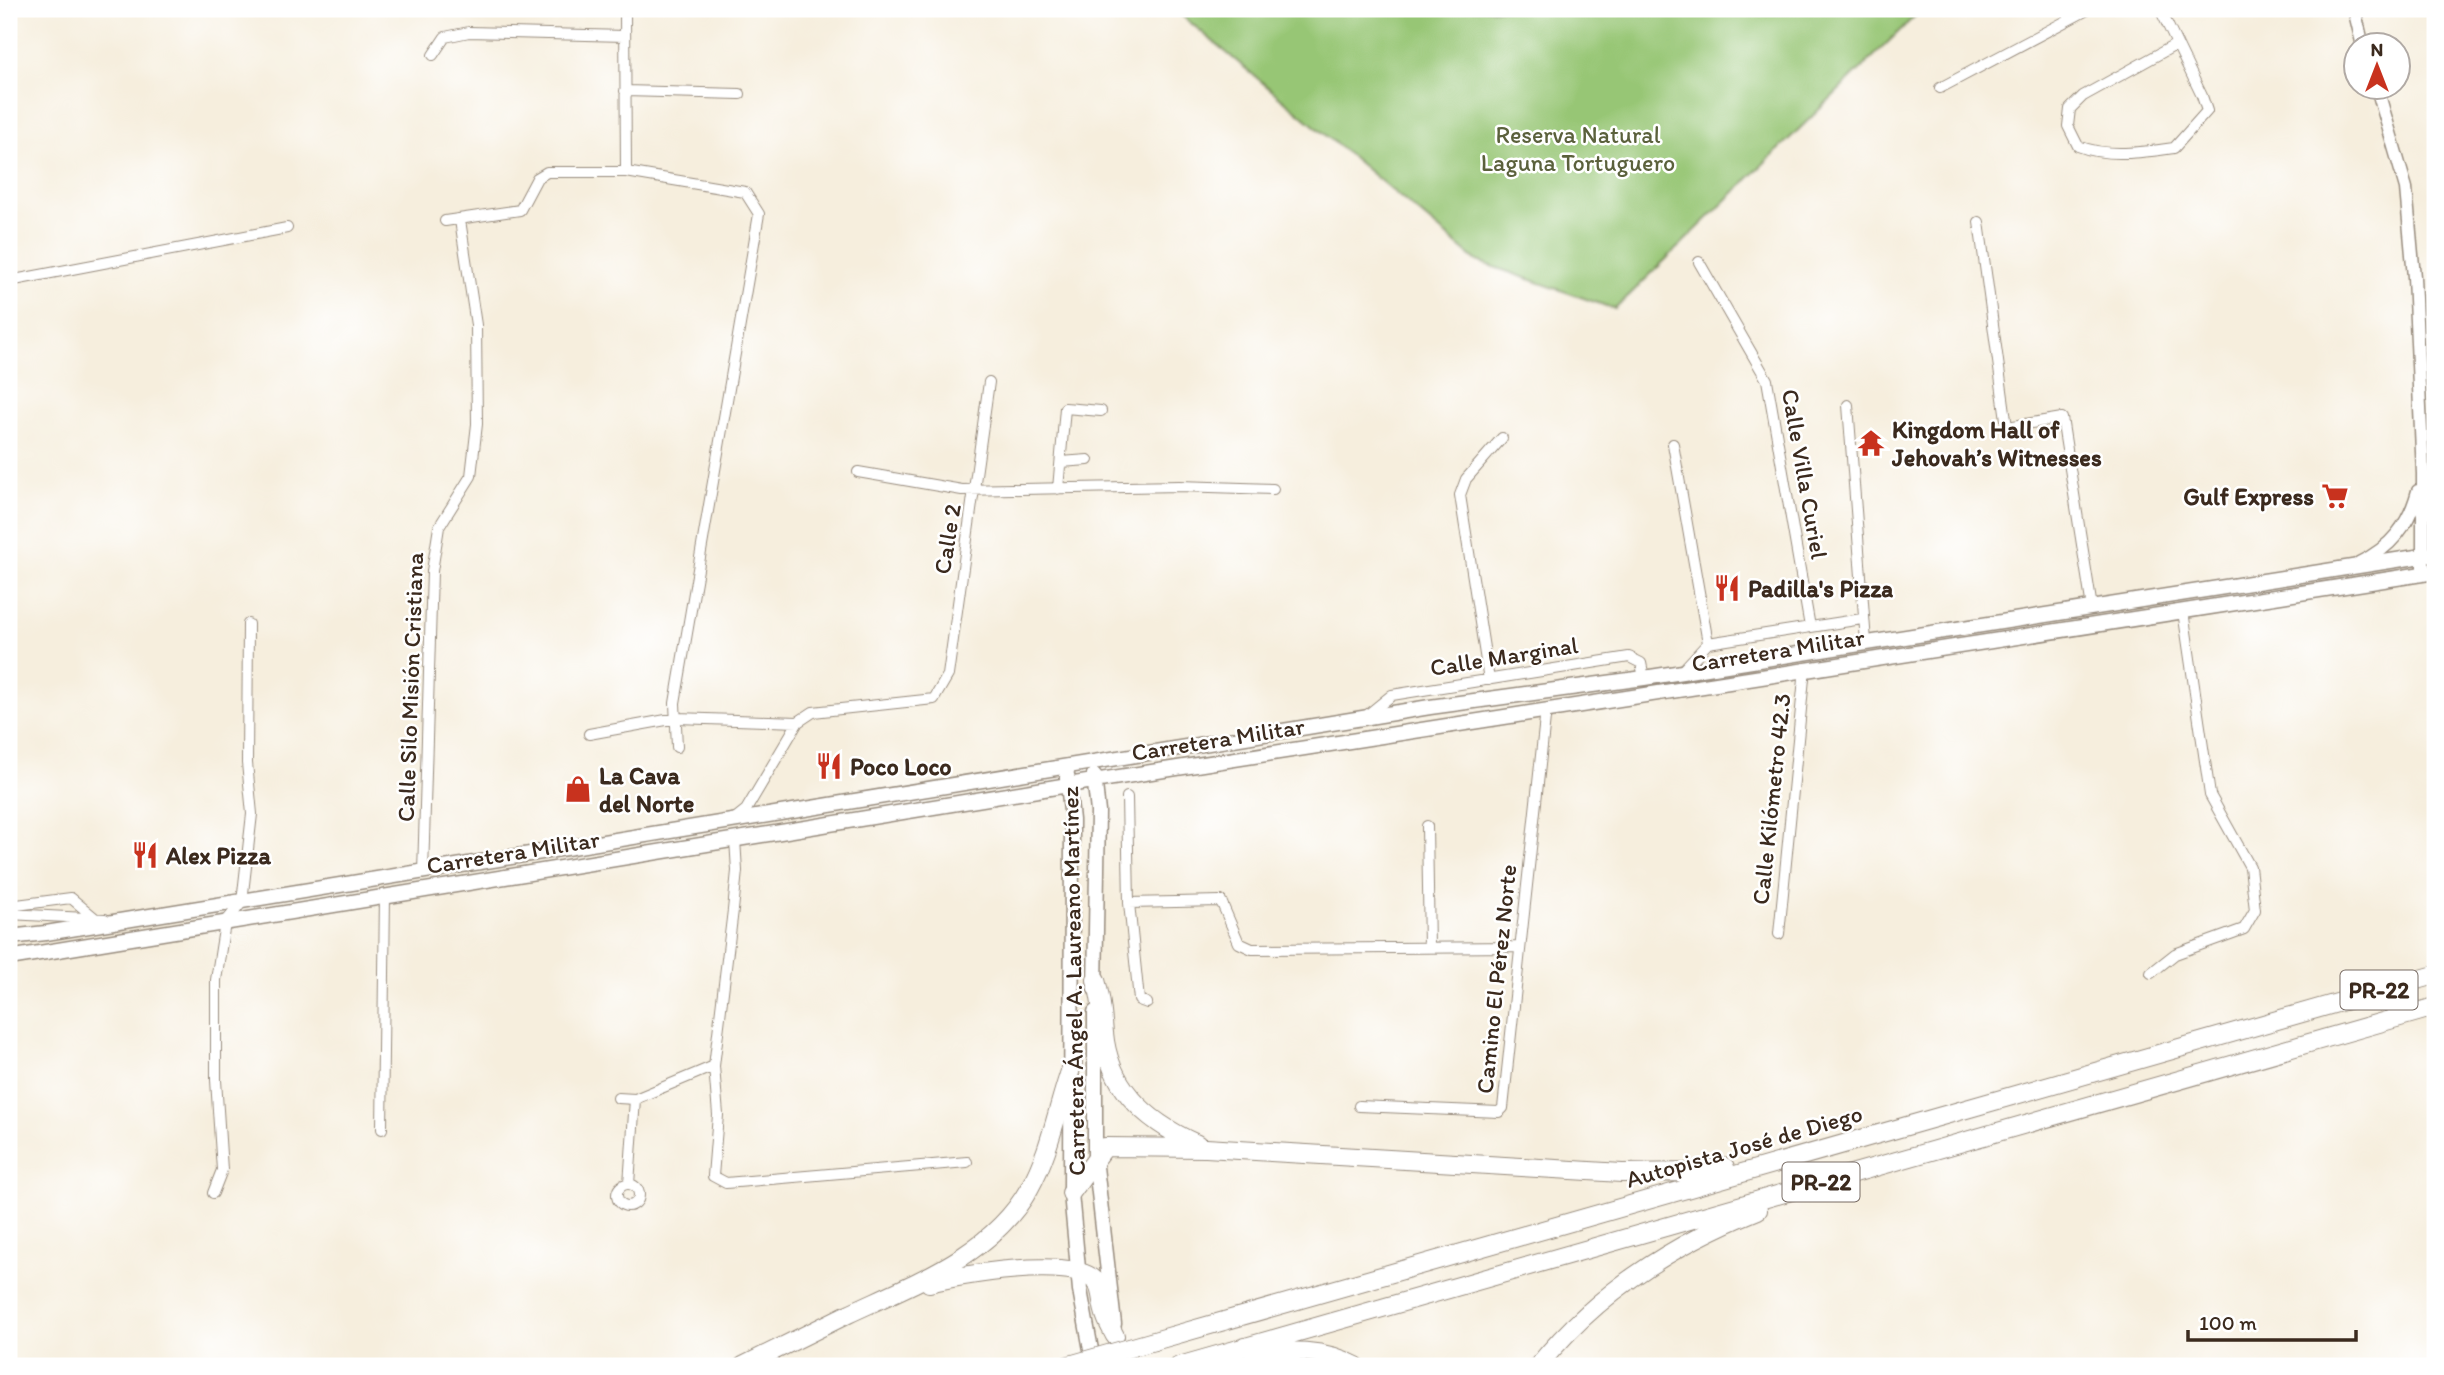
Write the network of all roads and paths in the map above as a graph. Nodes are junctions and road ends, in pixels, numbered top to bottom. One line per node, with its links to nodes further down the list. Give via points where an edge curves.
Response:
1 (625, 9): 6 (street)
2 (2089, 9): 9 (street)
3 (2160, 9): 7 (street)
4 (2354, 9): 5 (street)
5 (2360, 32)
6 (625, 36): 8 (street, via 469,32 445,37); 10 (street)
7 (2177, 44): 7 (street, via 2207,111 2189,133 2174,148 2128,154 2092,152 2078,146 2068,126 2070,108 2083,96)
8 (433, 55)
9 (1940, 88)
10 (625, 91): 11 (street); 13 (street)
11 (740, 94)
12 (2381, 102): 28 (street, via 2406,188)
13 (625, 172): 14 (street, via 547,172 537,178 520,210); 48 (street, via 745,192 759,214 675,703)
14 (460, 220): 15 (street); 61 (street, Calle Silo Misión Cristiana, via 476,325 477,424 471,476 439,527 432,570)
15 (445, 221)
16 (1979, 222): 36 (street, via 2007,426 2062,418)
17 (287, 229): 19 (street)
18 (1699, 261): 40 (street, Calle Villa Curiel, via 1767,380)
19 (9, 281)
20 (989, 382): 31 (street, Calle 2)
21 (1848, 405): 38 (street)
22 (1101, 411): 26 (street, via 1065,408)
23 (1502, 438): 46 (street, via 1466,478 1460,495)
24 (1673, 444): 42 (street)
25 (1088, 460): 26 (street)
26 (1061, 462): 29 (street)
27 (858, 472): 31 (street)
28 (2423, 474): 32 (street); 33 (street); 34 (street, via 2414,507 2400,533 2379,554)
29 (1058, 489): 30 (street); 31 (street)
30 (1273, 489)
31 (976, 490): 50 (street, Calle 2, via 948,675 934,699 813,712)
32 (2435, 505)
33 (2429, 555): 34 (main road, Carretera Militar); 35 (street)
34 (2349, 568): 36 (main road, Carretera Militar)
35 (2429, 573): 37 (main road, Carretera Militar)
36 (2092, 608): 41 (main road, Carretera Militar)
37 (2183, 611): 43 (main road, Carretera Militar); 75 (street, via 2210,795 2250,867 2255,909 2244,929 2175,954)
38 (1862, 619): 40 (street); 41 (street)
39 (248, 624): 63 (street, via 247,763 252,814)
40 (1810, 627): 42 (street)
41 (1866, 642): 44 (main road, Carretera Militar)
42 (1708, 643): 44 (street)
43 (1805, 668): 47 (main road, Carretera Militar); 70 (street, Calle Kilómetro 42.3)
44 (1681, 672): 45 (main road, Carretera Militar)
45 (1644, 678): 46 (street, Calle Marginal, via 1641,663 1629,657); 49 (main road, Carretera Militar)
46 (1489, 680): 49 (street, Calle Marginal, via 1392,695)
47 (1546, 709): 55 (main road, Carretera Militar); 72 (street, Camino El Pérez Norte)
48 (677, 718): 50 (street); 51 (street); 52 (street)
49 (1365, 718): 53 (main road, Carretera Militar)
50 (798, 722): 58 (street, via 746,810)
51 (589, 734)
52 (677, 747)
53 (1093, 762): 54 (main road, Carretera Militar); 55 (main road, Carretera Ángel A. Laureano Martínez)
54 (1066, 767): 56 (main road, Carretera Ángel A. Laureano Martínez); 58 (main road, Carretera Militar)
55 (1095, 781): 56 (main road, Carretera Militar); 77 (main road, Carretera Ángel A. Laureano Martínez)
56 (1068, 785): 60 (main road, Carretera Militar); 80 (main road, Carretera Ángel A. Laureano Martínez)
57 (1127, 797): 64 (street)
58 (729, 824): 61 (main road, Carretera Militar)
59 (1427, 826): 73 (street)
60 (735, 839): 62 (main road, Carretera Militar); 81 (street, via 737,871)
61 (423, 873): 63 (main road, Carretera Militar)
62 (384, 896): 69 (main road, Carretera Militar); 85 (street)
63 (242, 902): 68 (main road, Carretera Militar); 69 (street)
64 (1129, 903): 73 (street, via 1222,901 1239,943 1252,949); 78 (street, via 1139,1000)
65 (9, 906): 67 (street, via 71,898)
66 (9, 914): 67 (street)
67 (95, 918): 68 (street)
68 (123, 921): 71 (main road, Carretera Militar)
69 (225, 923): 74 (main road, Carretera Militar); 92 (street, via 216,993 222,1170)
70 (1779, 934)
71 (9, 937)
72 (1520, 947): 73 (street); 84 (street, Camino El Pérez Norte, via 1499,1112)
73 (1429, 948)
74 (9, 958)
75 (2151, 973)
76 (2435, 975): 89 (highway, Autopista José de Diego / PR-22)
77 (1096, 980): 86 (highway, via 1104,1006 1107,1048 1121,1085 1139,1108 1165,1129); 87 (main road, Carretera Ángel A. Laureano Martínez)
78 (1147, 1003)
79 (2435, 1007): 91 (highway, PR-22)
80 (1073, 1063): 93 (main road, Carretera Ángel A. Laureano Martínez); 95 (highway, via 1049,1150 1013,1212 972,1250)
81 (715, 1066): 83 (street); 88 (street, via 718,1115 713,1177 718,1181)
82 (618, 1098): 83 (street)
83 (635, 1099): 90 (street)
84 (1359, 1106)
85 (382, 1129)
86 (1206, 1148): 87 (highway, via 1105,1147); 89 (highway, via 1622,1173 1693,1172)
87 (1095, 1158): 93 (highway); 96 (main road, Carretera Ángel A. Laureano Martínez)
88 (967, 1162)
89 (1777, 1162): 99 (highway, Autopista José de Diego / PR-22, bridge)
90 (629, 1184)
91 (1798, 1189): 97 (highway, PR-22); 104 (highway, via 1702,1235 1640,1272 1591,1311)
92 (212, 1193)
93 (1070, 1193): 94 (main road, Carretera Ángel A. Laureano Martínez)
94 (1079, 1273): 95 (highway, via 1002,1270); 96 (highway, via 1096,1281); 100 (main road, Carretera Ángel A. Laureano Martínez)
95 (902, 1289): 98 (highway)
96 (1115, 1336): 101 (main road, Carretera Ángel A. Laureano Martínez)
97 (1208, 1358): 102 (highway, PR-22); 103 (highway, via 1303,1351 1335,1356)
98 (743, 1366)
99 (1066, 1366)
100 (1094, 1366)
101 (1122, 1366)
102 (1180, 1366)
103 (1356, 1366)
104 (1538, 1366)

